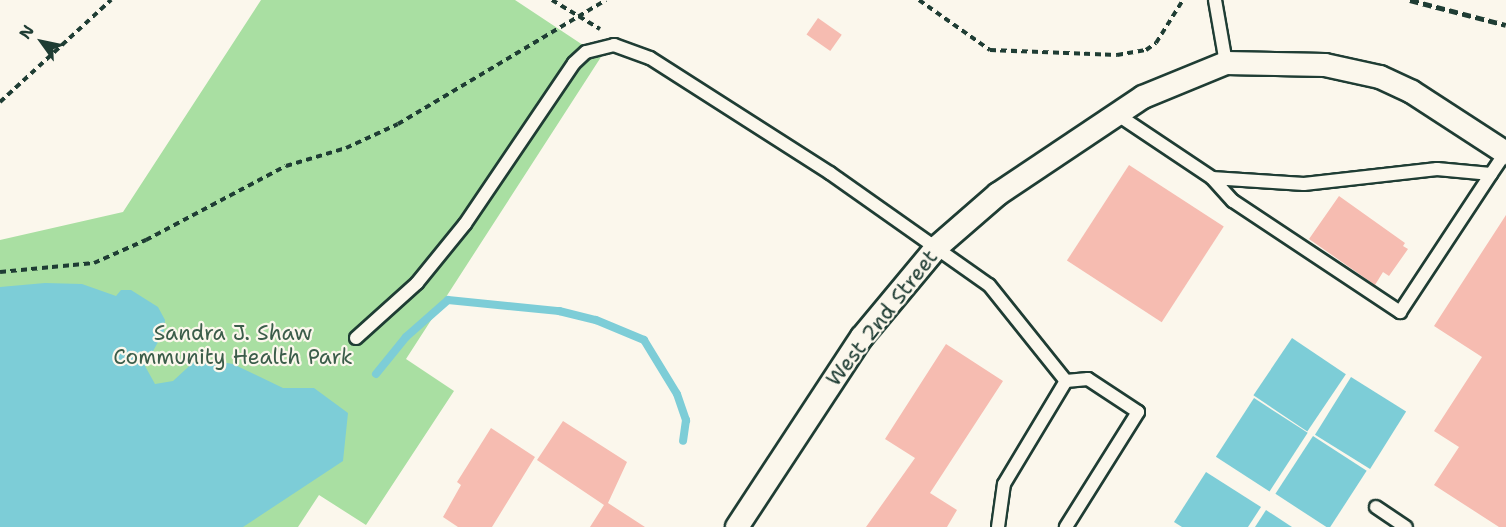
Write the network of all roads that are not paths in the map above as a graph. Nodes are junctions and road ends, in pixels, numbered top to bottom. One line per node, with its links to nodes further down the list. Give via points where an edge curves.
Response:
1 (1215, 0): 2 (lane)
2 (1226, 63): 3 (street, West 2nd Street, via 1184,78); 4 (street, via 1325,65 1380,77 1412,92)
3 (1115, 113): 6 (lane); 7 (street, West 2nd Street, via 998,194)
4 (1506, 152): 5 (lane)
5 (1491, 174): 6 (lane, via 1437,169 1304,184); 6 (lane, via 1400,312 1233,201)
6 (1212, 178)
7 (937, 247): 8 (lane, via 830,173 630,49 599,46 574,63 465,224 417,283); 9 (lane, via 989,285); 11 (street, West 2nd Street, via 862,337)
8 (356, 338)
9 (1065, 381): 12 (lane, via 1004,484); 13 (lane, via 1088,379 1138,412)
10 (1376, 507): 14 (lane)
11 (739, 526)
12 (998, 527)
13 (1066, 527)
14 (1406, 527)

